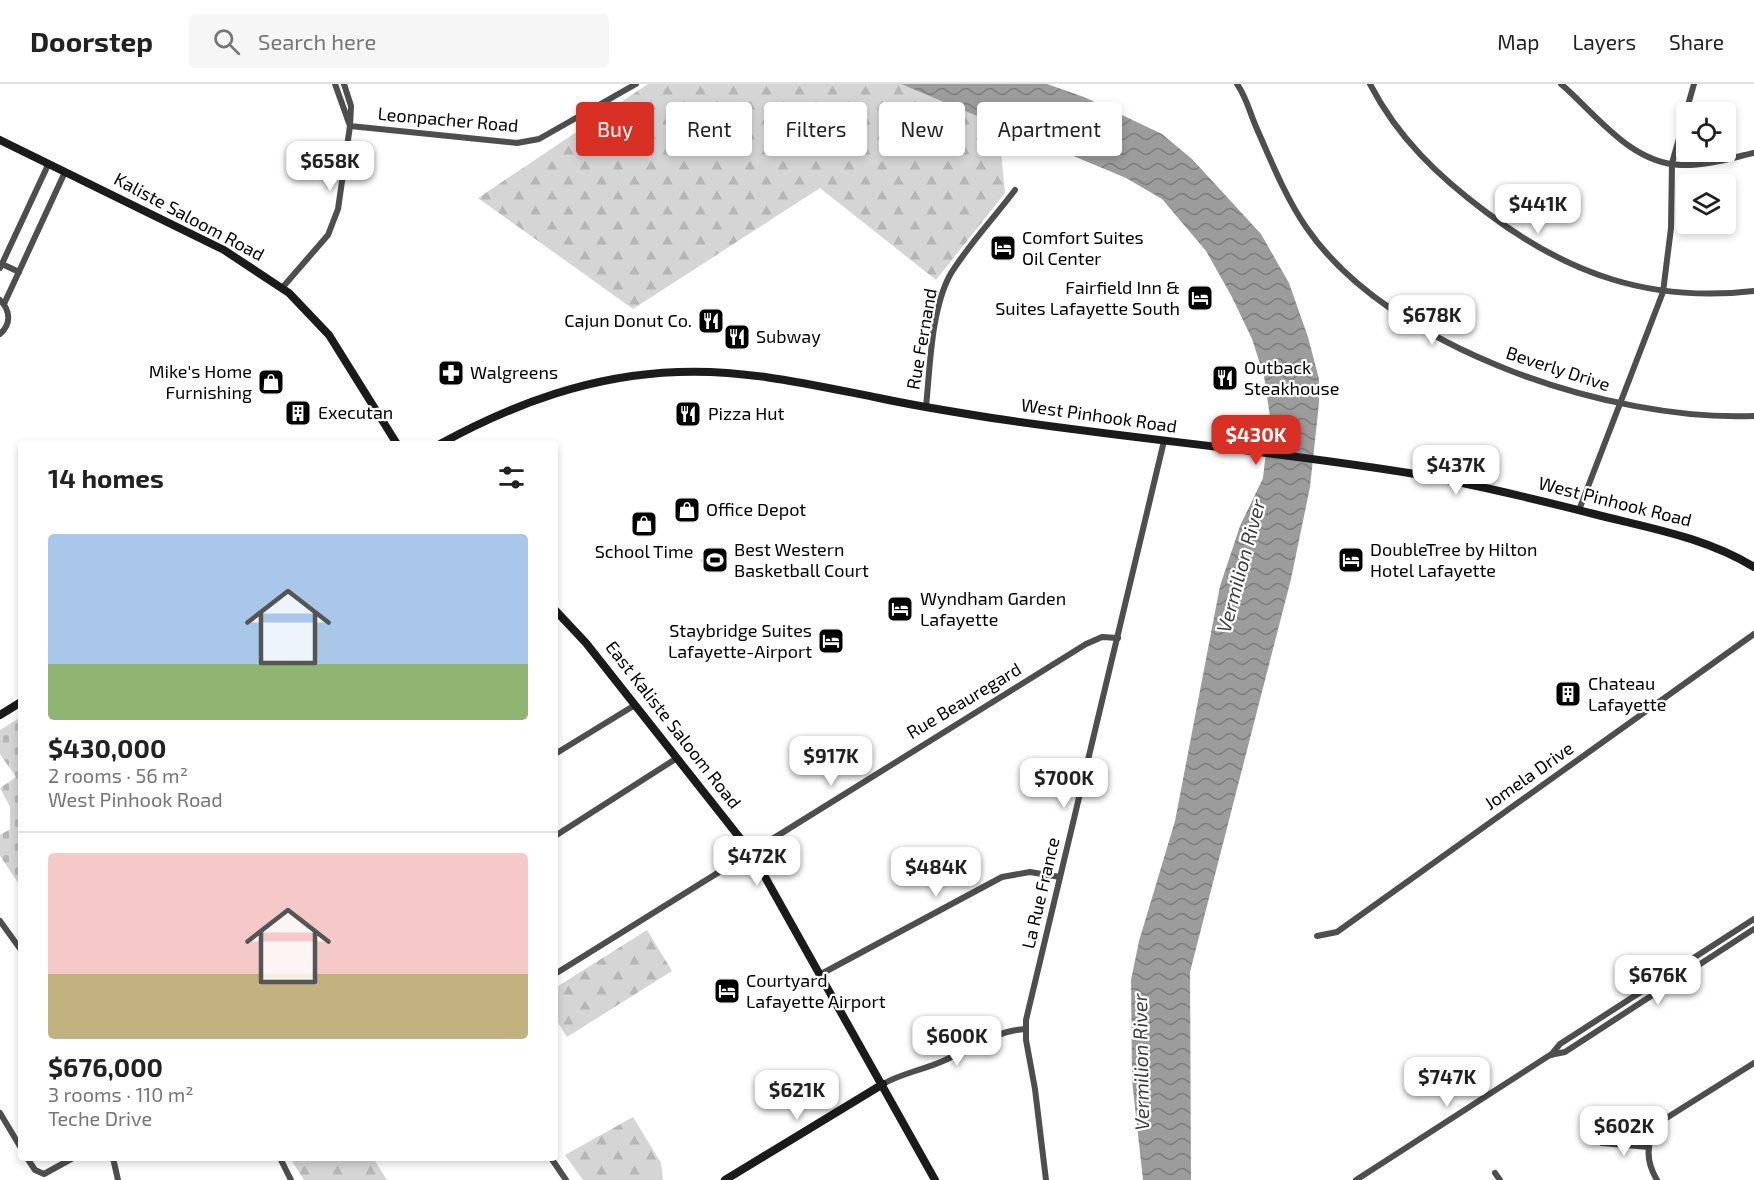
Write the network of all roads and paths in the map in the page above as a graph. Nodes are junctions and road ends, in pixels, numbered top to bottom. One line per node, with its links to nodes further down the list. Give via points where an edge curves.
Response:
1 (335, 84): 9 (street)
2 (344, 84): 9 (street, via 351,106)
3 (636, 84): 9 (street, Leonpacher Road, via 527,143)
4 (1237, 84): 24 (street, Beverly Drive, via 1305,225 1352,279 1416,323 1491,364 1540,383)
5 (1371, 84): 21 (street, via 1388,115 1424,161 1512,233 1583,270)
6 (1561, 84): 13 (street, via 1629,146)
7 (1694, 84): 8 (street)
8 (1689, 102)
9 (350, 126): 19 (street, via 333,224 321,244)
10 (0, 140): 14 (main road, Kaliste Saloom Road)
11 (1676, 149): 13 (street)
12 (1754, 153): 13 (street, via 1703,163)
13 (1672, 163): 21 (street, via 1671,228)
14 (48, 165): 15 (main road, Kaliste Saloom Road); 17 (street)
15 (65, 172): 18 (street); 19 (main road, Kaliste Saloom Road, via 224,250)
16 (1015, 190): 25 (street, Rue Fernand, via 950,276 936,323)
17 (1, 266): 18 (street)
18 (19, 272): 22 (street)
19 (282, 288): 27 (main road, Kaliste Saloom Road, via 329,335)
20 (1754, 291): 21 (street, via 1726,295)
21 (1663, 292): 24 (street)
22 (2, 302): 23 (street, via 8,322)
23 (0, 334)
24 (1620, 404): 26 (street, Beverly Drive, via 1696,415); 30 (street)
25 (926, 407): 28 (main road, West Pinhook Road, via 756,376 709,371 659,373 615,378 556,392 506,410); 29 (main road, West Pinhook Road)
26 (1754, 416)
27 (395, 441)
28 (446, 441)
29 (1164, 441): 30 (main road, West Pinhook Road, via 1415,474); 36 (street, La Rue France)
30 (1579, 510): 32 (main road, West Pinhook Road, via 1694,539)
31 (1754, 556): 32 (main road)
32 (1746, 562): 33 (main road, West Pinhook Road)
33 (1754, 567)
34 (558, 613): 38 (main road, East Kaliste Saloom Road)
35 (1754, 634): 48 (street, Jomela Drive, via 1337,932)
36 (1118, 638): 43 (street, Rue Beauregard, via 1102,637 1086,644); 44 (street, La Rue France)
37 (18, 704): 39 (main road)
38 (634, 705): 40 (street); 41 (main road, East Kaliste Saloom Road)
39 (0, 715)
40 (558, 752)
41 (677, 758): 42 (street); 43 (main road, East Kaliste Saloom Road)
42 (558, 834)
43 (751, 852): 50 (street, Rue Beauregard); 51 (main road, East Kaliste Saloom Road)
44 (1060, 877): 51 (street, via 1030,872 1002,877); 54 (street, La Rue France)
45 (1754, 919): 52 (street)
46 (0, 921): 49 (street)
47 (1754, 929): 53 (street)
48 (1317, 936)
49 (18, 946)
50 (558, 973)
51 (821, 974): 57 (main road, East Kaliste Saloom Road)
52 (1665, 976): 53 (street); 55 (street, via 1560,1044)
53 (1670, 984): 55 (street, via 1565,1052)
54 (1025, 1029): 57 (street, via 987,1039 944,1061); 73 (street, La Rue France)
55 (1550, 1056): 74 (street)
56 (1754, 1063): 61 (street, via 1665,1118)
57 (883, 1084): 71 (main road); 72 (main road, East Kaliste Saloom Road)
58 (0, 1113): 59 (street)
59 (18, 1143)
60 (1602, 1143): 61 (street)
61 (1648, 1148): 76 (street)
62 (29, 1161): 63 (street, via 44,1174)
63 (68, 1161)
64 (114, 1161): 68 (street)
65 (282, 1161): 69 (street)
66 (553, 1161): 70 (street)
67 (1496, 1173): 75 (street)
68 (118, 1180)
69 (291, 1180)
70 (566, 1180)
71 (725, 1180)
72 (935, 1180)
73 (1046, 1180)
74 (1356, 1180)
75 (1500, 1180)
76 (1658, 1180)

